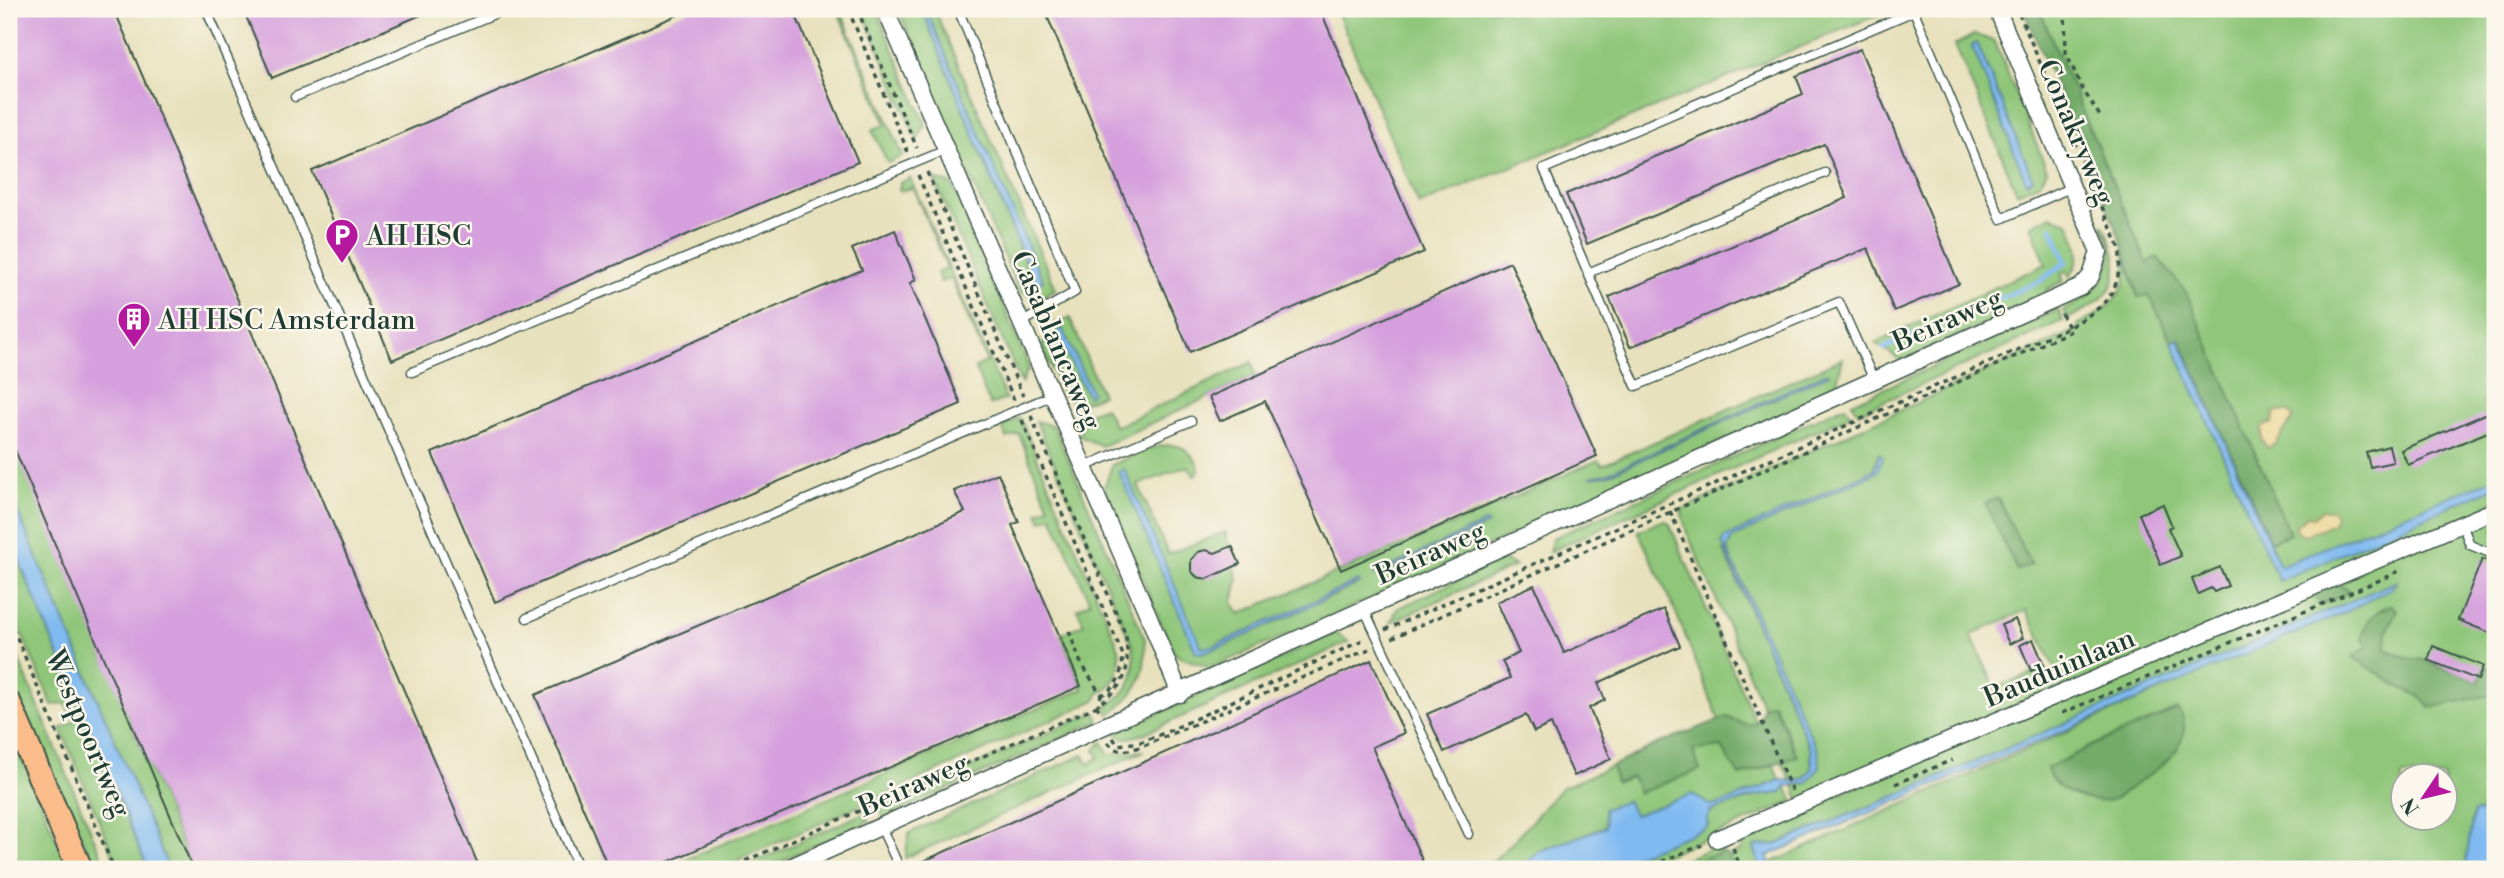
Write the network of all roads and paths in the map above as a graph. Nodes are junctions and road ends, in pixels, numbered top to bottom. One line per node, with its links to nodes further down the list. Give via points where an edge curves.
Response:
1 (206, 9): 49 (lane)
2 (506, 9): 10 (lane)
3 (848, 9): 13 (path)
4 (857, 9): 13 (path)
5 (885, 9): 12 (street, Casablancaweg)
6 (958, 9): 19 (lane, via 1075,292)
7 (1997, 9): 15 (street, Conakryweg)
8 (2017, 9): 20 (path, via 2120,250 2119,280 2109,299)
9 (2064, 9): 11 (path, via 2066,53)
10 (295, 97)
11 (2100, 116)
12 (946, 150): 13 (lane); 19 (street, Casablancaweg)
13 (918, 162): 21 (lane); 24 (path); 24 (path)
14 (1825, 173): 16 (lane)
15 (2072, 187): 16 (lane, via 2001,219 1914,11 1544,169); 17 (street, Conakryweg, via 2099,252)
16 (1588, 274): 22 (lane, via 1636,386 1839,302)
17 (2091, 276): 18 (street, Beiraweg, via 2081,287)
18 (2054, 300): 20 (path); 22 (street, Beiraweg)
19 (1021, 323): 23 (street, Casablancaweg)
20 (2068, 327): 28 (path, via 2071,331); 35 (path)
21 (412, 372)
22 (1874, 380): 31 (street, Beiraweg)
23 (1053, 395): 24 (lane); 26 (street, Casablancaweg)
24 (1023, 408): 32 (lane); 34 (path, via 1123,655 1118,681 1109,692 1101,695 1080,661); 39 (path, via 1126,636 1128,666 1119,688)
25 (1191, 421): 26 (lane)
26 (1084, 467): 37 (street, Casablancaweg)
27 (2495, 510): 29 (street, Bauduinlaan)
28 (1671, 511): 36 (path); 42 (path)
29 (2462, 524): 30 (lane, via 2470,545); 45 (street, Bauduinlaan)
30 (2495, 555)
31 (1365, 611): 35 (lane); 37 (street, Beiraweg)
32 (527, 618)
33 (9, 619): 48 (path, Westpoortweg)
34 (1069, 631)
35 (1376, 634): 36 (lane); 40 (path, via 1141,742 1118,745)
36 (1380, 644): 41 (path); 44 (lane)
37 (1180, 694): 40 (street, Beiraweg)
38 (9, 704): 47 (main road)
39 (1097, 706): 40 (path); 50 (path, Beiraweg)
40 (1107, 726): 43 (street, Beiraweg)
41 (1141, 747)
42 (1791, 788)
43 (881, 827): 51 (street, Beiraweg); 52 (lane)
44 (1469, 834)
45 (1717, 839): 53 (path)
46 (1734, 851): 54 (path)
47 (79, 869)
48 (114, 869)
49 (579, 869)
50 (727, 869)
51 (786, 869)
52 (900, 869)
53 (1643, 869)
54 (1741, 869)

